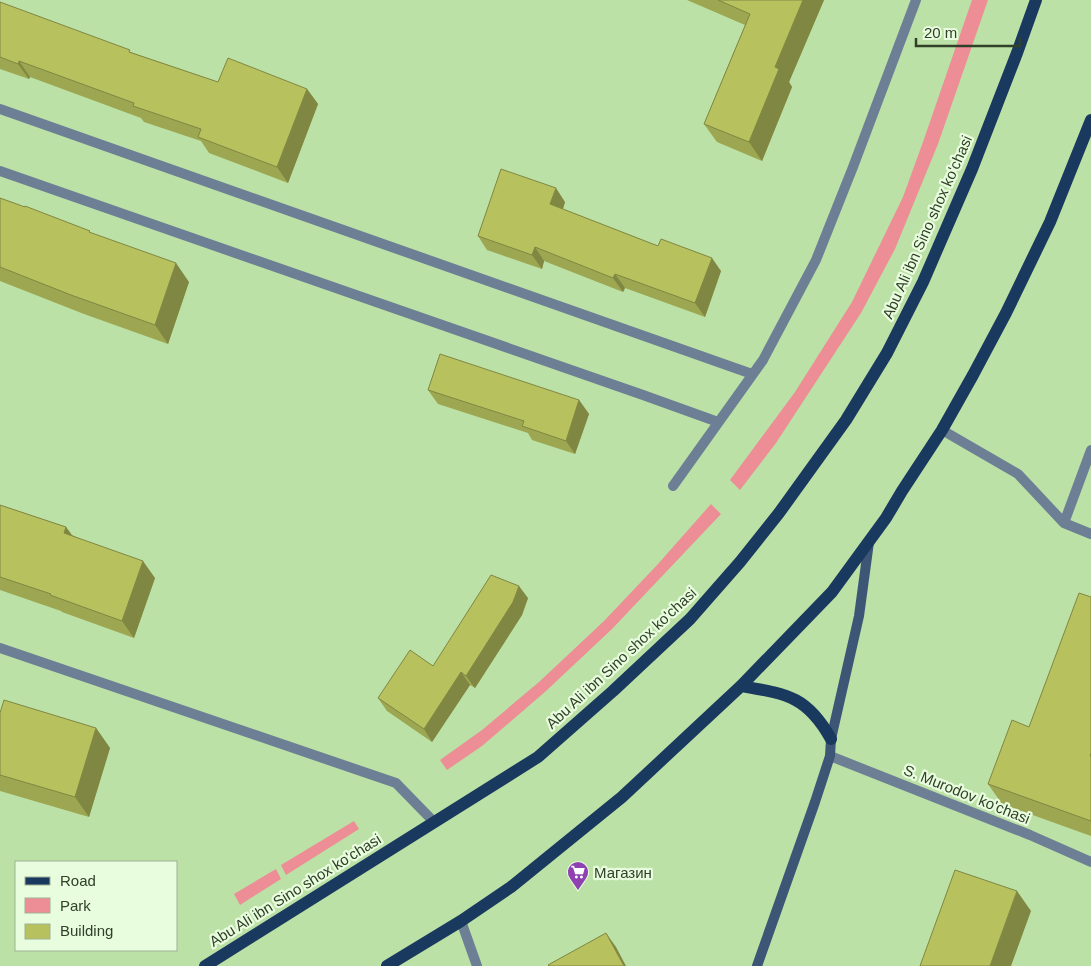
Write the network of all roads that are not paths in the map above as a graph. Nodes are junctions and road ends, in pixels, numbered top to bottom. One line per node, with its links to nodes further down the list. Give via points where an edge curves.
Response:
1 (916, 0): 6 (street, via 816,260 763,360)
2 (1036, 0): 18 (main road, Abu Ali ibn Sino shox ko'chasi, via 972,169 923,282 887,353 846,420 780,513 690,619 613,691 538,757)
3 (0, 109): 6 (street)
4 (1091, 120): 8 (main road, via 1050,222 1006,313)
5 (0, 170): 7 (street)
6 (752, 374): 7 (street)
7 (718, 422): 10 (street)
8 (942, 430): 11 (street, via 1018,474); 13 (main road)
9 (1091, 450): 11 (street)
10 (673, 486)
11 (1064, 523): 12 (street)
12 (1091, 534)
13 (869, 542): 15 (main road, via 832,592); 16 (main road, via 859,616)
14 (0, 648): 18 (street, via 396,783)
15 (741, 686): 16 (main road, via 773,692 804,705); 20 (main road, via 622,797 511,887)
16 (832, 739): 17 (main road)
17 (830, 756): 19 (street, S. Murodov ko'chasi); 24 (main road)
18 (434, 822): 21 (main road, Abu Ali ibn Sino shox ko'chasi)
19 (1091, 862)
20 (461, 921): 22 (main road); 23 (street)
21 (205, 966)
22 (387, 966)
23 (477, 966)
24 (758, 966)

